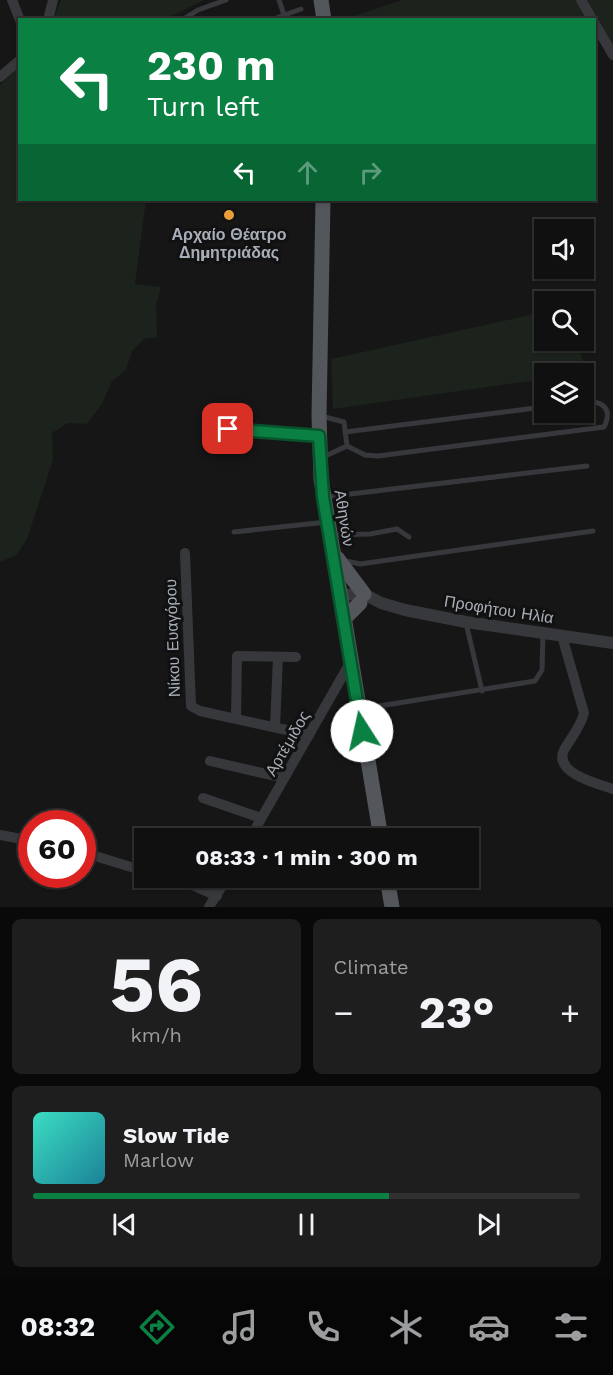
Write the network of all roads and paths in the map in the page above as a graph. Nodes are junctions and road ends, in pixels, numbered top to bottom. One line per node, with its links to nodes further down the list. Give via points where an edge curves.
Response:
1 (12, 0): 9 (street)
2 (226, 0): 11 (lane)
3 (279, 0): 8 (lane)
4 (321, 0): 13 (main road)
5 (581, 0): 14 (street)
6 (52, 1): 10 (street)
7 (301, 9): 8 (lane)
8 (284, 15): 12 (lane)
9 (19, 18)
10 (48, 18)
11 (185, 18)
12 (276, 18)
13 (324, 18)
14 (592, 18)
15 (596, 24): 16 (street)
16 (603, 35): 17 (lane); 18 (street)
17 (613, 42)
18 (613, 55)
19 (18, 61): 20 (street)
20 (1, 74)
21 (323, 201): 24 (main road, Αθηνών)
22 (594, 401): 28 (lane, via 608,405 612,412 604,427 378,456)
23 (534, 408): 26 (lane)
24 (319, 416): 26 (lane, via 344,422); 27 (main road, Αθηνών)
25 (204, 427): 27 (lane)
26 (345, 432): 28 (lane)
27 (319, 436): 29 (main road, Αθηνών)
28 (347, 446): 29 (lane)
29 (320, 459): 31 (main road, Αθηνών)
30 (587, 466): 31 (lane)
31 (323, 497): 34 (main road, Αθηνών)
32 (593, 531): 34 (lane, via 360,564 347,561)
33 (234, 532): 34 (lane)
34 (330, 536): 35 (lane, via 397,529); 37 (main road); 38 (main road, Αθηνών)
35 (408, 537)
36 (185, 553): 48 (street, Νίκου Ευαγόρου, via 190,705 196,710)
37 (362, 598): 38 (main road); 38 (street); 39 (street, Προφήτου Ηλία)
38 (342, 606): 45 (main road, Αθηνών)
39 (465, 622): 40 (street, Προφήτου Ηλία); 46 (lane)
40 (543, 633): 41 (street, Προφήτου Ηλία); 46 (lane, via 540,677)
41 (562, 636): 42 (street, Προφήτου Ηλία); 53 (street, via 584,713 562,761 568,769)
42 (613, 642)
43 (278, 657): 44 (street); 48 (street, via 237,656); 49 (street)
44 (296, 657)
45 (351, 663): 47 (main road, Αθηνών); 50 (street, Αρτέμιδος)
46 (482, 691): 47 (lane)
47 (359, 709): 57 (main road, Αθηνών)
48 (236, 718): 49 (street, Νίκου Ευαγόρου)
49 (276, 727): 50 (street, Νίκου Ευαγόρου)
50 (309, 735): 52 (street, Αρτέμιδος)
51 (210, 761): 52 (street)
52 (284, 778): 55 (street, Αρτέμιδος)
53 (613, 789)
54 (203, 798): 55 (street)
55 (261, 818): 56 (street, Αρτέμιδος)
56 (256, 828)
57 (379, 828)
58 (0, 835): 59 (street)
59 (18, 838)
60 (96, 856): 61 (street)
61 (134, 868)
62 (199, 888): 65 (street)
63 (221, 888): 65 (street)
64 (389, 888): 67 (main road)
65 (217, 896): 66 (street)
66 (209, 907)
67 (392, 907)

